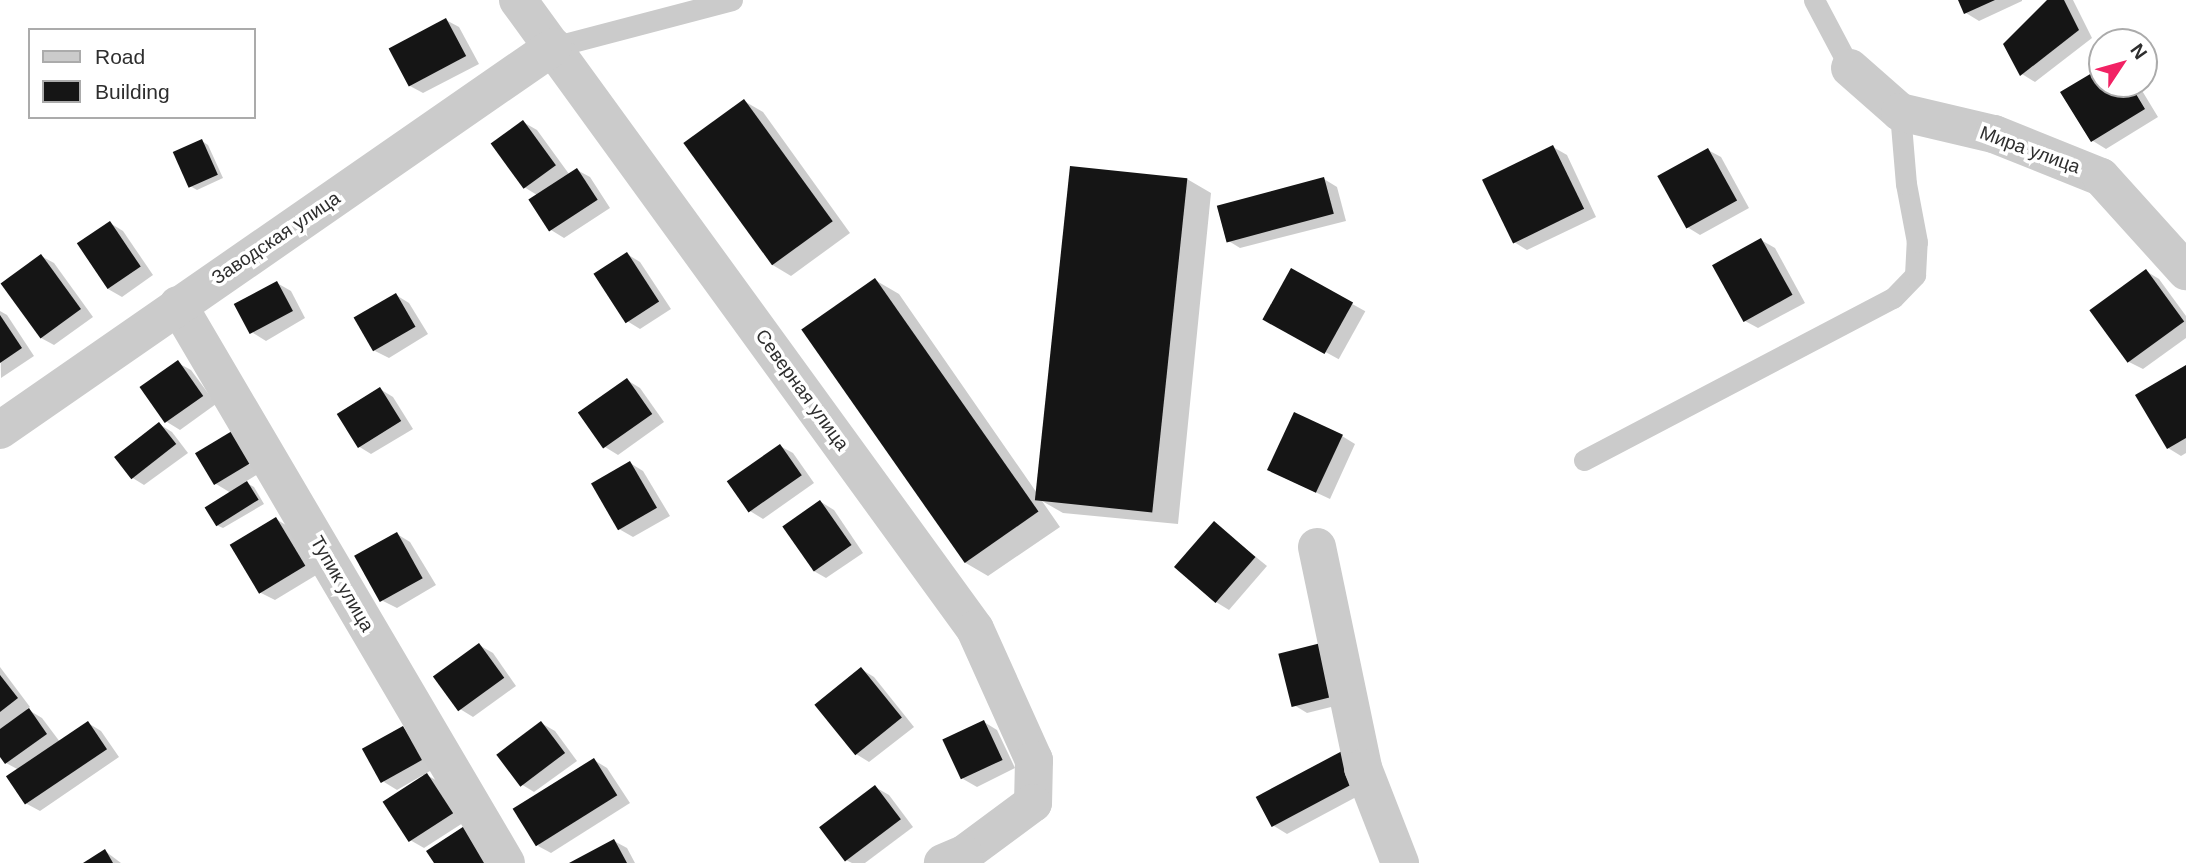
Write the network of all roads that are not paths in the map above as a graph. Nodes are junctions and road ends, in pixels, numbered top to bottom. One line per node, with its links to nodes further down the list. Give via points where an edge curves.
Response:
1 (518, 0): 4 (street, Северная улица)
2 (732, 0): 4 (lane)
3 (1814, 0): 5 (lane)
4 (553, 47): 8 (street, Заводская улица); 13 (street, Северная улица, via 975,629 1034,760 1032,803 964,855)
5 (1850, 68): 6 (street, Мира улица)
6 (1900, 112): 7 (street, Мира улица, via 1994,134 2101,177); 10 (lane, via 1917,242 1915,275 1893,299)
7 (2186, 271)
8 (178, 305): 9 (street, Заводская улица); 12 (street, Тупик улица)
9 (0, 430)
10 (1584, 460)
11 (1317, 547): 14 (street, via 1363,768)
12 (506, 863)
13 (943, 863)
14 (1400, 863)

